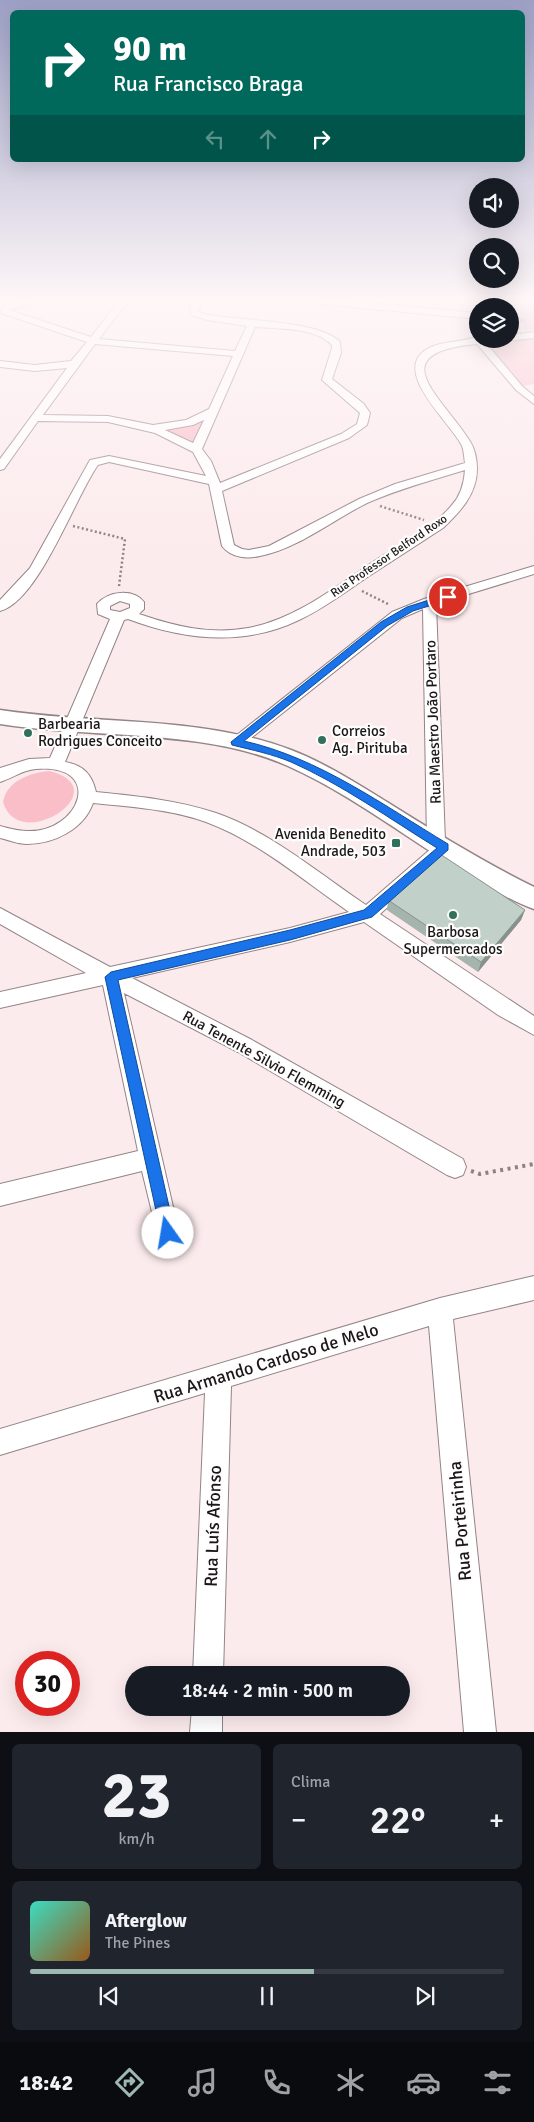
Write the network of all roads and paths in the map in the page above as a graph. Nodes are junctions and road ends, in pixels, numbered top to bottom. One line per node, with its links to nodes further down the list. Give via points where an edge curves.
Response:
1 (61, 382): 8 (street)
2 (228, 382): 7 (street)
3 (329, 382): 13 (street, via 366,413 365,420 356,431)
4 (422, 382): 11 (street, Rua Professor Belford Roxo, via 467,445)
5 (515, 382): 6 (street)
6 (534, 401)
7 (215, 410): 9 (street, via 189,423); 10 (street)
8 (37, 418): 9 (street, via 110,417); 12 (street)
9 (153, 428): 10 (street)
10 (196, 448): 13 (street, via 205,460)
11 (470, 465): 14 (street, via 399,486); 16 (street, Rua Professor Belford Roxo, via 468,492 454,512)
12 (0, 467)
13 (215, 485): 14 (street, via 228,546 244,554 273,550); 15 (street, via 109,459 99,460 91,465)
14 (363, 501): 16 (path)
15 (59, 523): 21 (path, via 125,539); 23 (street, via 36,570 17,594)
16 (439, 525): 20 (street, Rua Professor Belford Roxo)
17 (534, 570): 18 (street)
18 (521, 575): 19 (street); 22 (street)
19 (534, 581)
20 (348, 584): 24 (path); 25 (street, Rua Professor Belford Roxo, via 293,617 256,631 204,634)
21 (117, 597): 25 (street, via 129,597 137,602 137,609); 25 (street, via 102,607 107,614)
22 (429, 602): 24 (street); 33 (street, Rua Maestro João Portaro)
23 (0, 606)
24 (404, 612): 28 (street, via 384,624)
25 (124, 616): 27 (street)
26 (0, 717): 27 (main road)
27 (70, 726): 28 (main road); 29 (street)
28 (236, 742): 33 (main road, via 295,760)
29 (56, 764): 30 (street, via 20,766); 31 (street, via 81,776 87,786)
30 (0, 776)
31 (88, 797): 32 (street, via 85,809 77,819 54,834 24,838); 37 (street, via 160,804 212,818 257,840)
32 (0, 832)
33 (440, 845): 34 (main road); 37 (street)
34 (500, 882): 35 (main road); 36 (main road)
35 (534, 899)
36 (534, 911)
37 (368, 914): 39 (street); 41 (street)
38 (0, 915): 39 (street, Rua Tenente Silvio Flemming)
39 (111, 977): 40 (street); 42 (street); 44 (street, Rua Tenente Silvio Flemming, via 245,1046)
40 (0, 1000)
41 (534, 1026)
42 (150, 1160): 45 (street); 46 (street)
43 (534, 1164): 44 (path, via 480,1174)
44 (454, 1166)
45 (0, 1195)
46 (168, 1233)
47 (534, 1288): 48 (street, Rua Armando Cardoso de Melo)
48 (440, 1310): 49 (street, Rua Armando Cardoso de Melo); 54 (street, Rua Porteirinha)
49 (218, 1378): 50 (street, Rua Armando Cardoso de Melo); 51 (street, Rua Luís Afonso)
50 (0, 1442)
51 (208, 1666)
52 (207, 1716): 53 (street)
53 (206, 1732)
54 (480, 1732)

